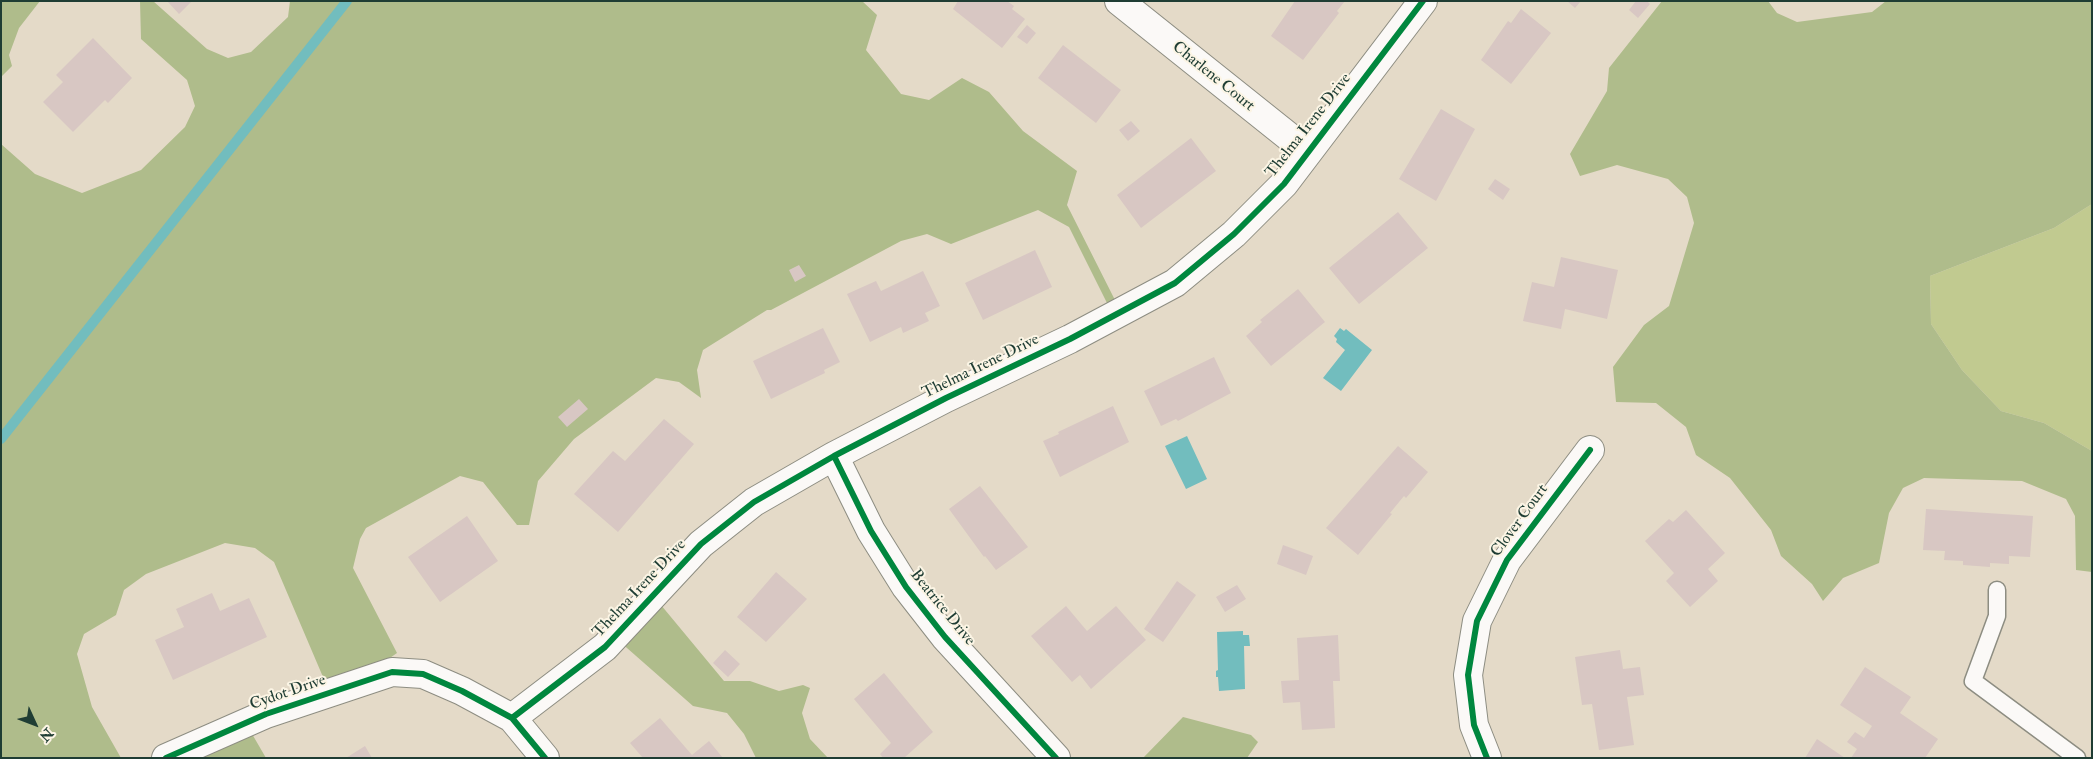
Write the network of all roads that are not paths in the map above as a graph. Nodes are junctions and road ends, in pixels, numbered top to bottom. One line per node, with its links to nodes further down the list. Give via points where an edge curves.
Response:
1 (1119, 1): 3 (street, Charlene Court)
2 (1423, 1): 3 (street, Thelma Irene Drive)
3 (1308, 152): 5 (street, Thelma Irene Drive, via 1284,184 1234,234 1175,283)
4 (1590, 450): 11 (street, Clover Court, via 1507,560 1477,621 1468,675 1474,725)
5 (834, 456): 7 (street, Thelma Irene Drive, via 754,502 708,538 605,647); 10 (street, Beatrice Drive, via 871,531 906,587 945,637)
6 (1997, 590): 12 (lane, via 1997,616 1973,681)
7 (512, 718): 8 (street, Cydot Drive, via 462,690 423,674 392,672 266,714); 9 (street)
8 (166, 758)
9 (544, 758)
10 (1056, 758)
11 (1487, 758)
12 (2077, 758)

